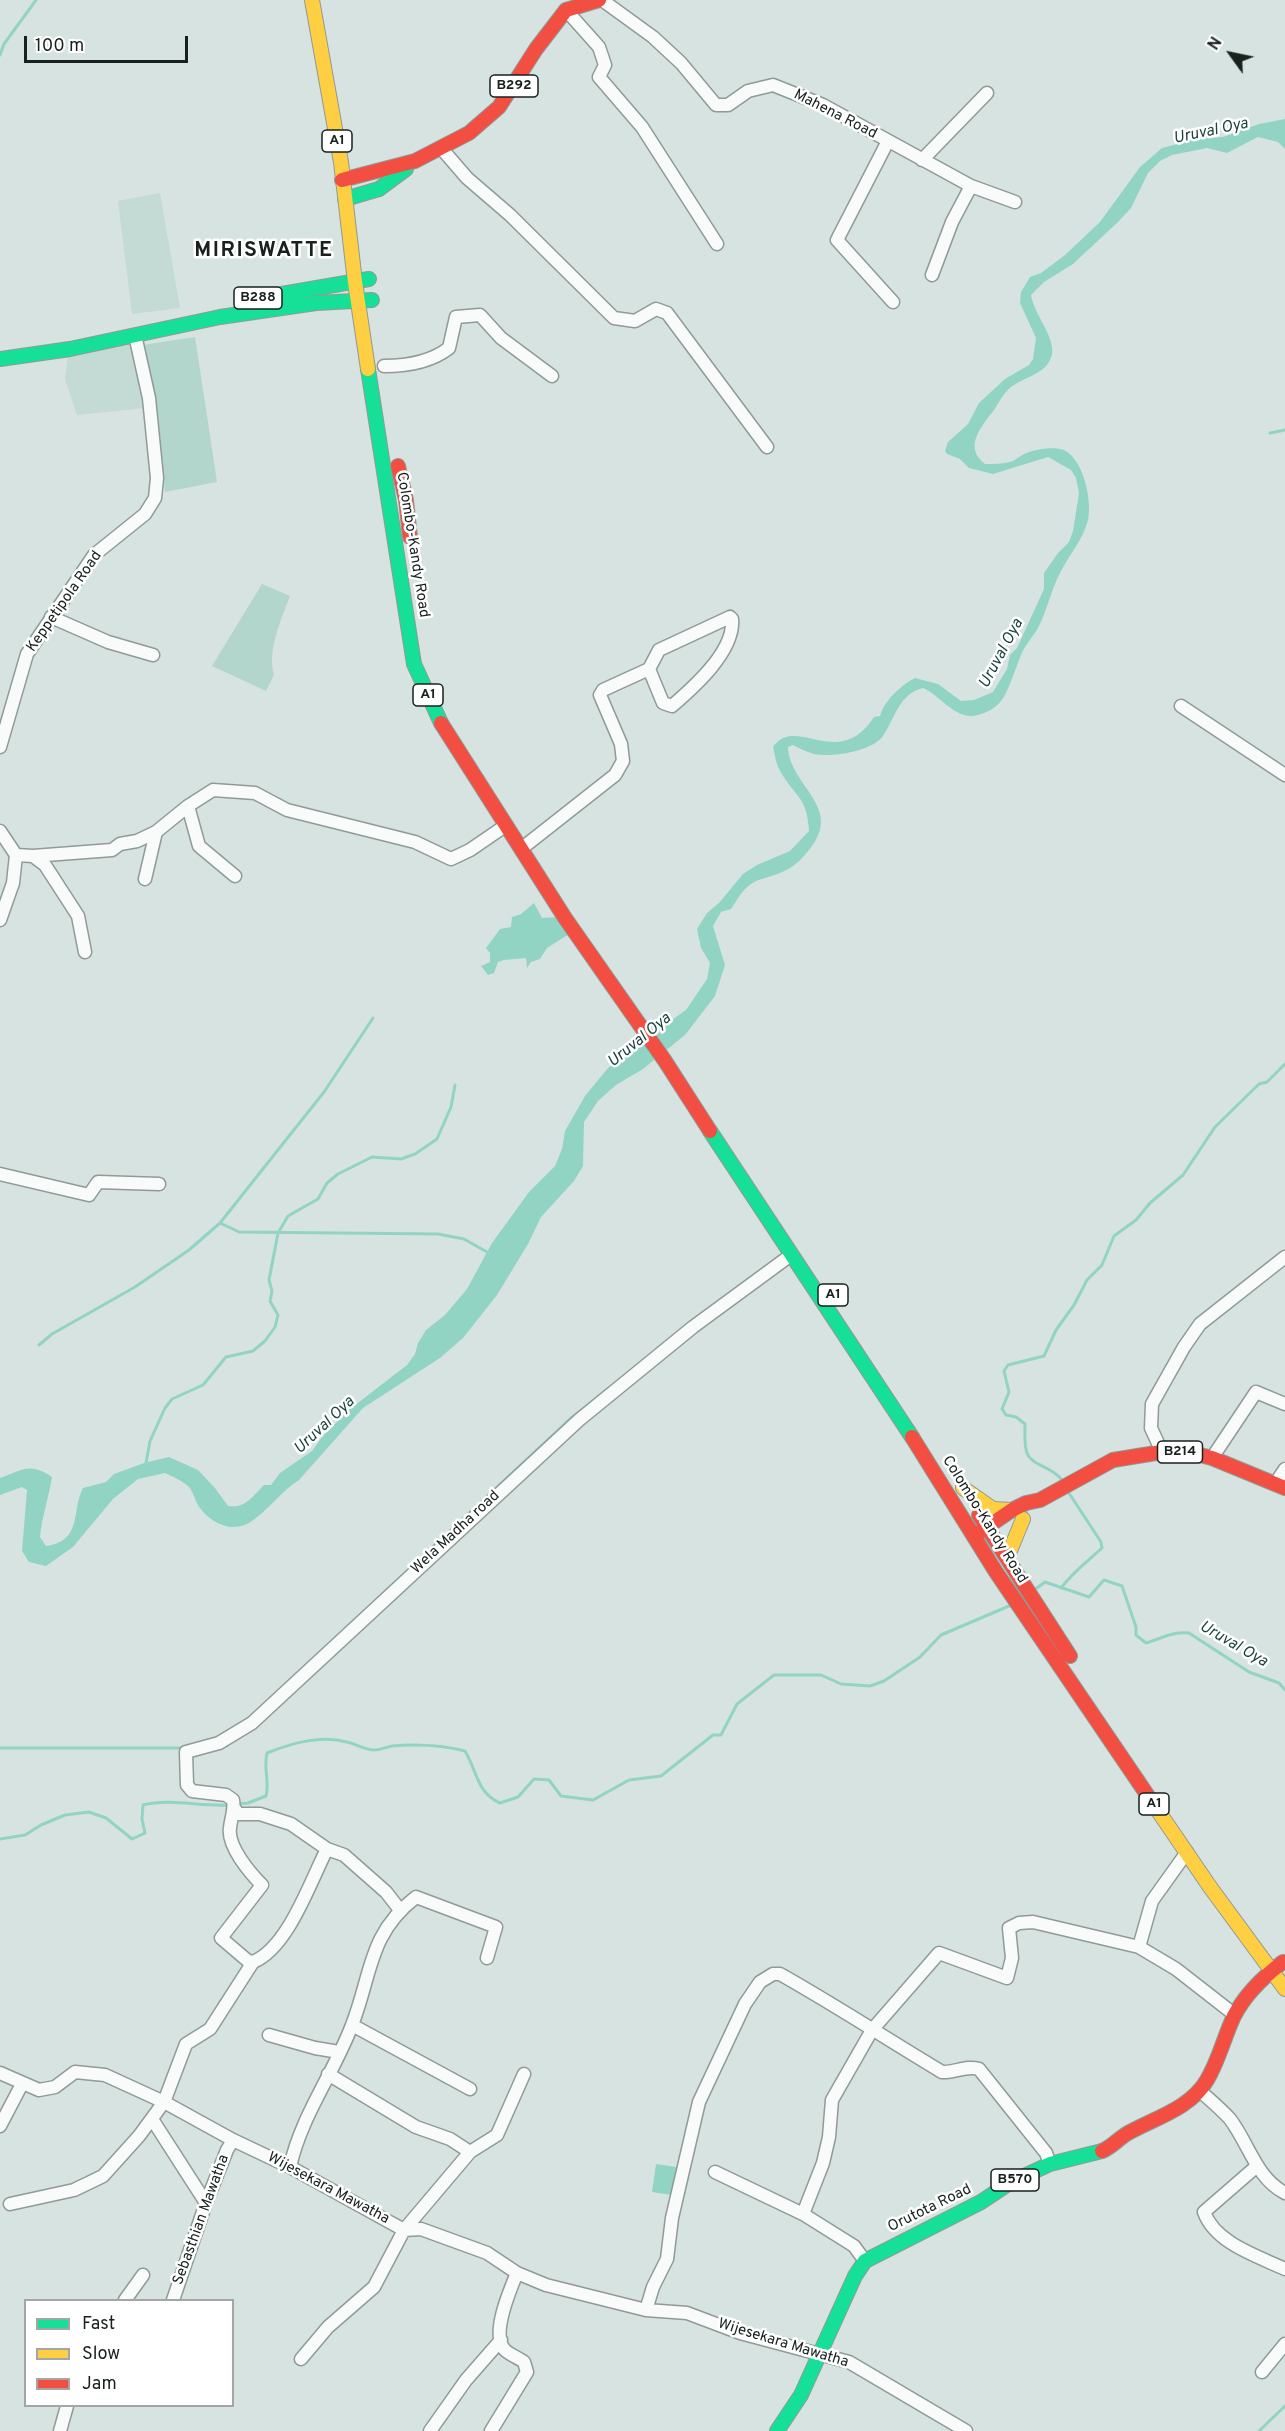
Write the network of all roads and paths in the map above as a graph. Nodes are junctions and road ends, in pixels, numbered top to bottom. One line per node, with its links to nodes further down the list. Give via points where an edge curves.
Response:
1 (312, 0): 12 (main road, Colombo-Kandy Road / A1)
2 (601, 0): 3 (main road); 8 (street, Mahena Road, via 653,37 716,105 728,105 748,91 773,85 823,105)
3 (566, 10): 9 (main road, B292, via 494,112 469,133); 16 (street, via 599,47 605,65 599,77 642,128)
4 (330, 20): 5 (main road)
5 (342, 89)
6 (987, 93): 10 (street)
7 (350, 135): 12 (main road, Colombo-Kandy Road / A1)
8 (888, 141): 10 (street, Mahena Road); 20 (street, via 837,240)
9 (442, 148): 11 (main road, B292); 27 (street, via 466,178 510,215 614,318 634,321 656,309 667,313)
10 (922, 160): 13 (street, Mahena Road)
11 (415, 161): 12 (main road, B292); 14 (main road, B292, via 379,189)
12 (349, 179): 14 (main road, Colombo-Kandy Road / A1)
13 (971, 186): 15 (street, Mahena Road); 17 (street)
14 (351, 198): 18 (main road, Colombo-Kandy Road / A1)
15 (1015, 202)
16 (717, 244)
17 (932, 275)
18 (362, 281): 19 (main road, Colombo-Kandy Road / A1); 19 (main road, Colombo-Kandy Road / A1, via 373,305); 21 (main road, B288, via 235,301)
19 (358, 301): 21 (main road, B288, via 220,317); 29 (main road, Colombo-Kandy Road / A1)
20 (893, 302)
21 (165, 330): 22 (main road, B288)
22 (135, 335): 23 (main road, B288); 32 (street, Keppetipola Road, via 149,398 157,478 155,498 145,514 94,555)
23 (0, 359)
24 (384, 366): 25 (street, via 402,366 439,356 449,348 456,317 480,315 501,338)
25 (552, 376)
26 (394, 446): 28 (main road, Colombo-Kandy Road)
27 (767, 447)
28 (406, 500): 29 (main road); 30 (main road, Colombo-Kandy Road)
29 (390, 502): 41 (main road, Colombo-Kandy Road / A1, via 414,664 437,717)
30 (411, 547)
31 (416, 582): 44 (main road, Colombo-Kandy Road / A1, via 431,672)
32 (51, 617): 33 (street, via 108,642); 36 (street, Keppetipola Road, via 27,654)
33 (153, 654)
34 (649, 669): 34 (street, via 659,650 732,619 727,643 713,664 701,681 672,706 663,703); 44 (street, via 603,690 600,695 621,744 623,761 615,775)
35 (1181, 706): 39 (street)
36 (14, 707): 37 (street); 38 (street, Keppetipola Road)
37 (0, 708)
38 (0, 747)
39 (1285, 775)
40 (188, 806): 41 (street, via 213,790 255,793 287,810 415,842 451,859); 43 (street); 47 (street, via 199,846)
41 (505, 826): 44 (main road, Colombo-Kandy Road / A1)
42 (0, 831): 45 (street)
43 (156, 832): 46 (street, via 112,850); 48 (street)
44 (526, 845): 49 (main road, Colombo-Kandy Road / A1); 54 (main road, Colombo-Kandy Road / A1)
45 (16, 855): 46 (street); 50 (street, via 13,883)
46 (33, 856): 51 (street, via 45,865 78,916)
47 (235, 876)
48 (145, 879)
49 (557, 880)
50 (0, 920)
51 (85, 952)
52 (0, 1174): 53 (street, via 89,1195 98,1182)
53 (159, 1184)
54 (760, 1197): 55 (main road, Colombo-Kandy Road / A1); 58 (main road, Colombo-Kandy Road / A1)
55 (790, 1255): 67 (main road, Colombo-Kandy Road / A1); 69 (street, Wela Madha road, via 693,1327 579,1420 252,1723 219,1743 186,1752 187,1785 192,1791 226,1796)
56 (1285, 1257): 59 (street, via 1200,1324 1184,1347 1152,1404 1151,1428)
57 (1285, 1404): 60 (street, via 1256,1392)
58 (923, 1429)
59 (1162, 1452): 60 (main road, B214, via 1188,1452); 63 (main road, B214, via 1113,1460)
60 (1212, 1458): 62 (main road, B214)
61 (1285, 1469): 62 (street)
62 (1280, 1486)
63 (1046, 1497): 64 (main road, B214); 65 (main road, B214)
64 (1012, 1510): 66 (main road, B214); 66 (main road, Colombo-Kandy Road / A1, via 993,1509 960,1483)
65 (1023, 1519): 66 (main road, B214); 68 (main road)
66 (990, 1532): 67 (main road, B214); 68 (main road, Colombo-Kandy Road / A1)
67 (976, 1540): 72 (main road, Colombo-Kandy Road / A1)
68 (1007, 1558): 70 (main road, Colombo-Kandy Road / A1)
69 (234, 1804): 71 (street, via 238,1814 260,1814 291,1824); 77 (street, via 229,1830 234,1845 248,1871 262,1885 221,1938)
70 (1182, 1821)
71 (327, 1849): 73 (street, via 344,1855 386,1892); 77 (street, via 289,1927 264,1958)
72 (1186, 1852): 74 (street, via 1152,1901); 78 (main road, Colombo-Kandy Road / A1)
73 (400, 1910): 75 (street, via 416,1897 496,1927); 81 (street, via 374,1949)
74 (1139, 1947): 80 (street, via 1176,1969); 82 (street, via 1033,1922 1019,1923 1009,1928 1012,1958 1007,1978 939,1953)
75 (487, 1958)
76 (1281, 1960): 78 (main road, Orutota Road / B570)
77 (253, 1962): 91 (street, via 210,2029 186,2044)
78 (1271, 1971): 79 (main road, Colombo-Kandy Road / A1); 80 (main road, Orutota Road / B570)
79 (1285, 1989)
80 (1235, 2015): 90 (main road, Orutota Road / B570, via 1213,2069)
81 (352, 2025): 84 (street); 89 (street)
82 (872, 2030): 96 (street, via 942,2072 979,2069); 103 (street, via 832,2100 830,2137); 111 (street, via 780,1974 760,1982 745,2004 699,2102 672,2218 667,2259)
83 (269, 2036): 84 (street)
84 (339, 2052): 86 (street)
85 (0, 2073): 88 (street, Wijesekara Mawatha)
86 (328, 2074): 95 (street, via 416,2127 450,2139); 98 (street, via 296,2142)
87 (524, 2074): 95 (street, via 497,2135)
88 (22, 2084): 91 (street, Wijesekara Mawatha, via 39,2090 55,2087 75,2072 105,2075); 93 (street)
89 (470, 2089)
90 (1199, 2090): 96 (main road, Orutota Road / B570, via 1179,2107 1126,2134 1105,2150); 97 (street, via 1230,2120)
91 (164, 2102): 92 (street); 94 (street, Wijesekara Mawatha)
92 (152, 2119): 101 (street); 102 (street, via 103,2176 74,2190)
93 (0, 2126)
94 (233, 2140): 98 (street, Wijesekara Mawatha); 101 (street, Sebasthian Mawatha)
95 (470, 2152): 104 (street)
96 (1050, 2163): 105 (main road, Orutota Road / B570)
97 (1257, 2166): 100 (street, via 1273,2187); 106 (street, via 1204,2212 1208,2223 1228,2241)
98 (290, 2167): 104 (street, Wijesekara Mawatha)
99 (715, 2172): 103 (street)
100 (1285, 2193)
101 (206, 2203): 110 (street, Sebasthian Mawatha)
102 (10, 2204)
103 (802, 2214): 105 (street, via 854,2246)
104 (404, 2230): 107 (street, Wijesekara Mawatha, via 421,2229 487,2253); 115 (street, via 374,2287 328,2327)
105 (865, 2261): 114 (main road)
106 (1285, 2270)
107 (517, 2272): 111 (street, Wijesekara Mawatha, via 546,2284); 112 (street, via 502,2312)
108 (143, 2275): 109 (street)
109 (126, 2299)
110 (174, 2299)
111 (646, 2310): 114 (street, Wijesekara Mawatha, via 687,2313 740,2333)
112 (501, 2340): 119 (street); 120 (street, via 504,2349 524,2362 527,2372)
113 (1285, 2344): 116 (street)
114 (820, 2354): 121 (main road, via 801,2395); 122 (street, Wijesekara Mawatha, via 849,2362)
115 (301, 2359)
116 (1262, 2372)
117 (67, 2407): 118 (street)
118 (60, 2431)
119 (430, 2431)
120 (491, 2431)
121 (777, 2431)
122 (966, 2431)

